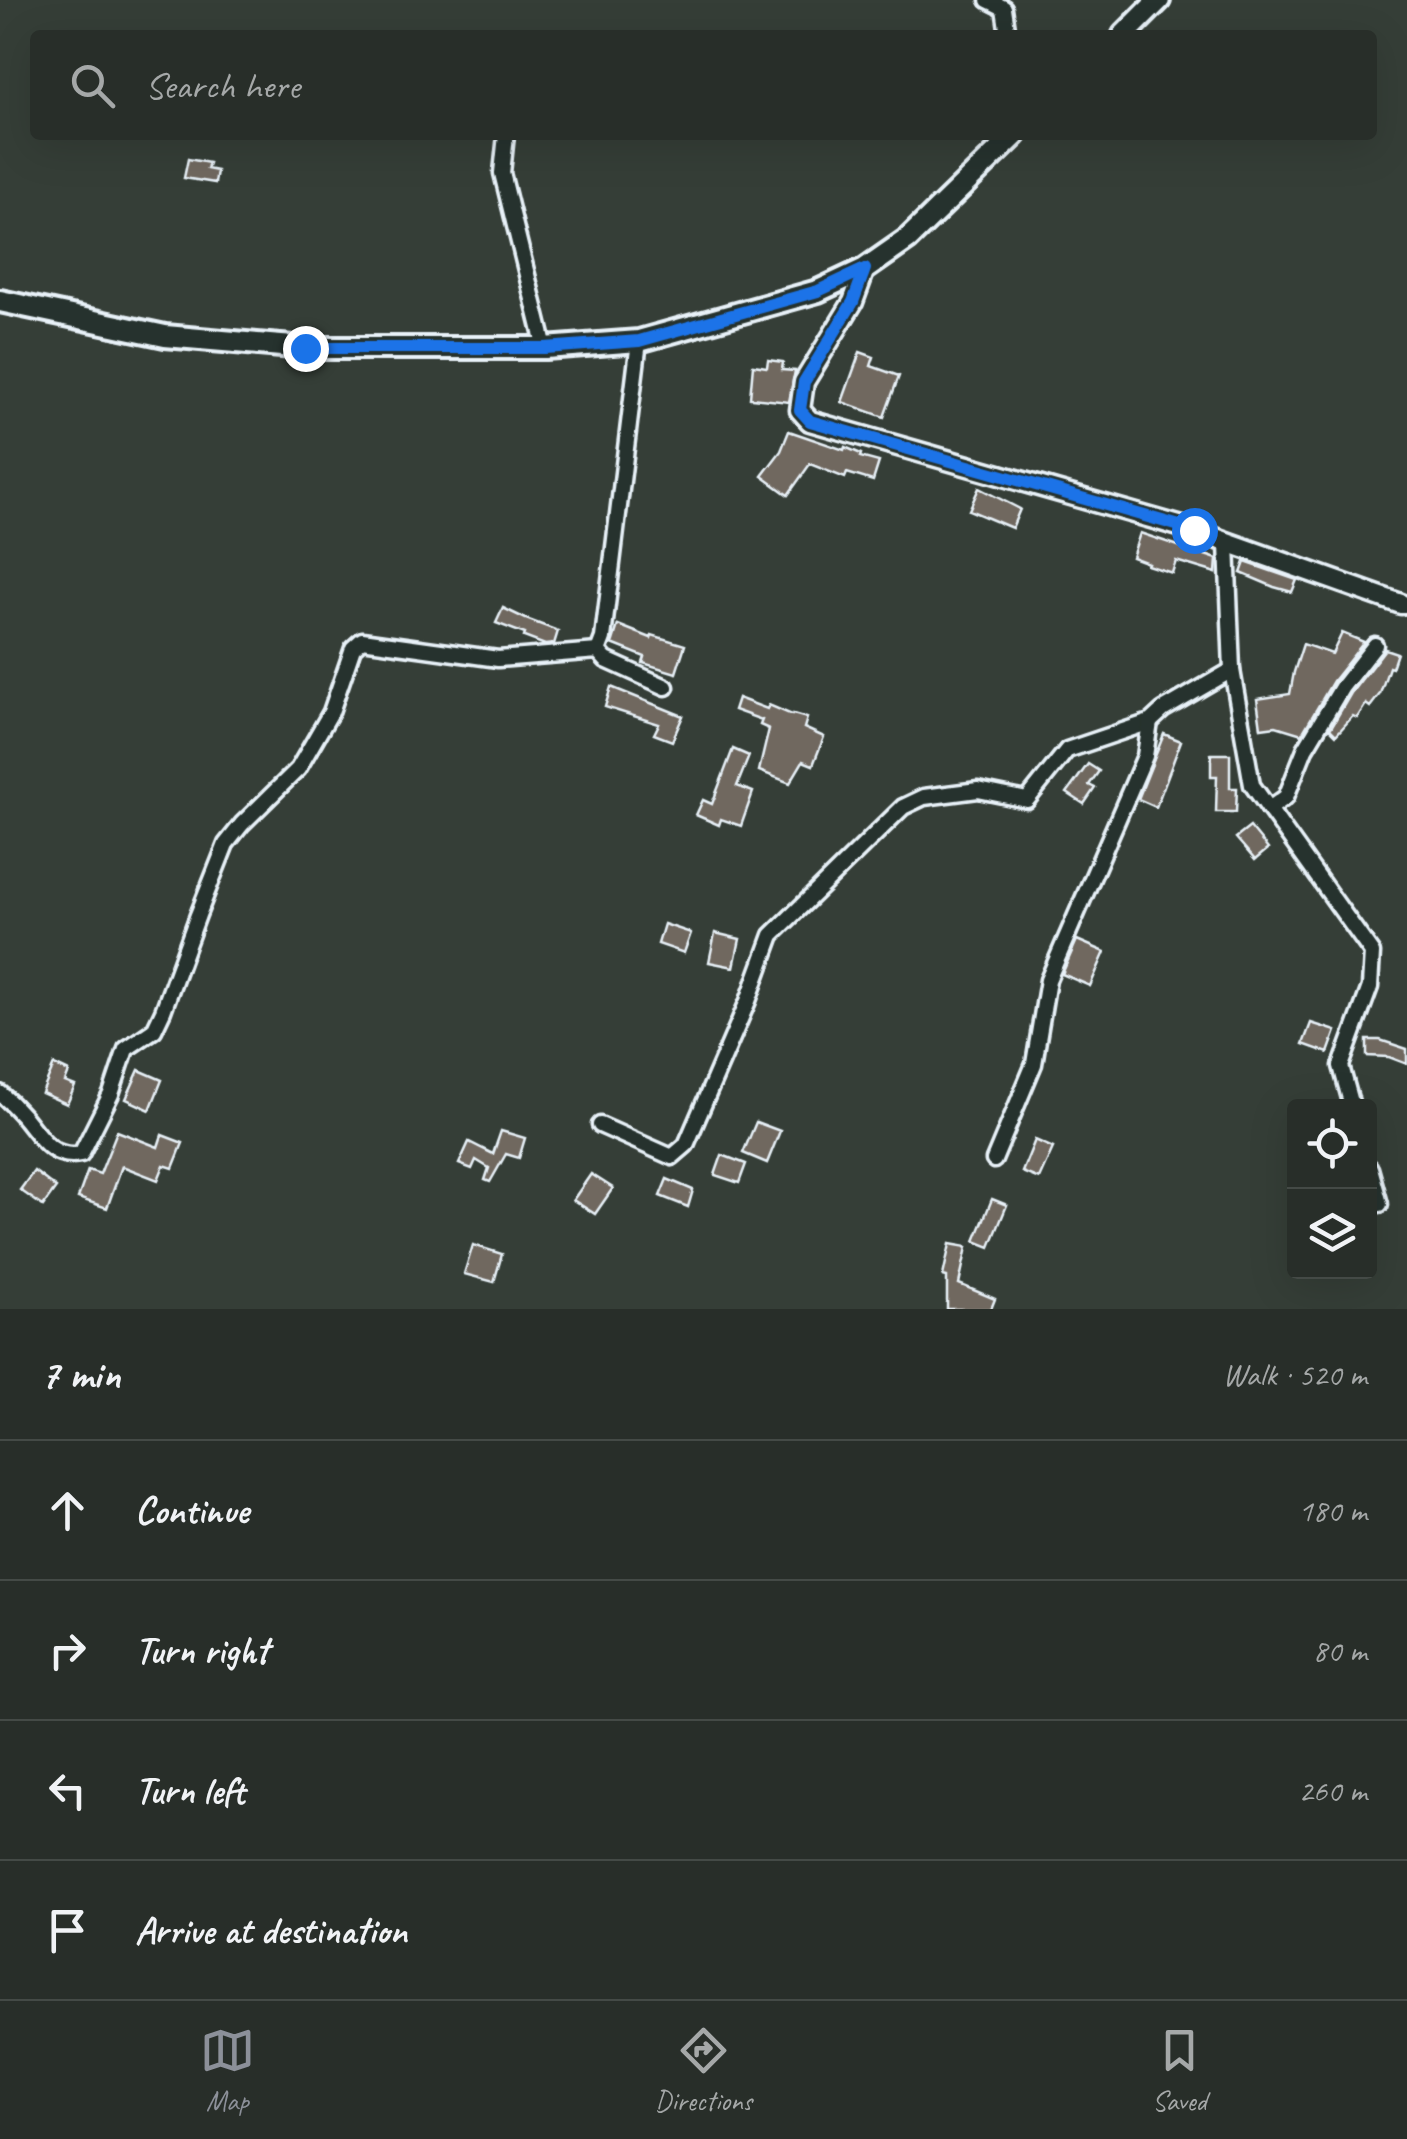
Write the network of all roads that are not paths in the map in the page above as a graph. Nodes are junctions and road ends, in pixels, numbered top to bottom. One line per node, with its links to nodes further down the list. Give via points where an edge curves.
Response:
1 (988, 0): 3 (street, via 1004,8)
2 (1160, 0): 4 (main road)
3 (1007, 30)
4 (1129, 30)
5 (505, 140): 10 (street, via 502,173)
6 (1009, 140): 7 (main road, via 908,239)
7 (865, 269): 9 (main road, via 818,291); 11 (street, via 853,302 804,382 800,410 810,421)
8 (0, 301): 10 (main road, via 165,336 305,348)
9 (639, 341): 10 (main road); 14 (street)
10 (545, 348)
11 (1226, 544): 12 (street); 15 (street)
12 (1400, 604)
13 (1375, 646): 18 (street, via 1304,749 1286,797)
14 (598, 651): 16 (street); 19 (street, via 498,659 362,640 298,769 226,844 163,1011 154,1030 126,1049 81,1154 59,1153 40,1141)
15 (1232, 670): 17 (street); 18 (street, via 1252,785)
16 (666, 687)
17 (1150, 722): 21 (street, via 1066,750 1026,800 978,790 924,797 903,808 772,934 686,1145 672,1158); 22 (street, via 1145,756 1048,980 1034,1064)
18 (1269, 810): 20 (street, via 1372,952 1370,987 1341,1066)
19 (0, 1092)
20 (1350, 1099)
21 (600, 1126)
22 (994, 1160)
23 (1376, 1189): 24 (street)
24 (1380, 1204)

